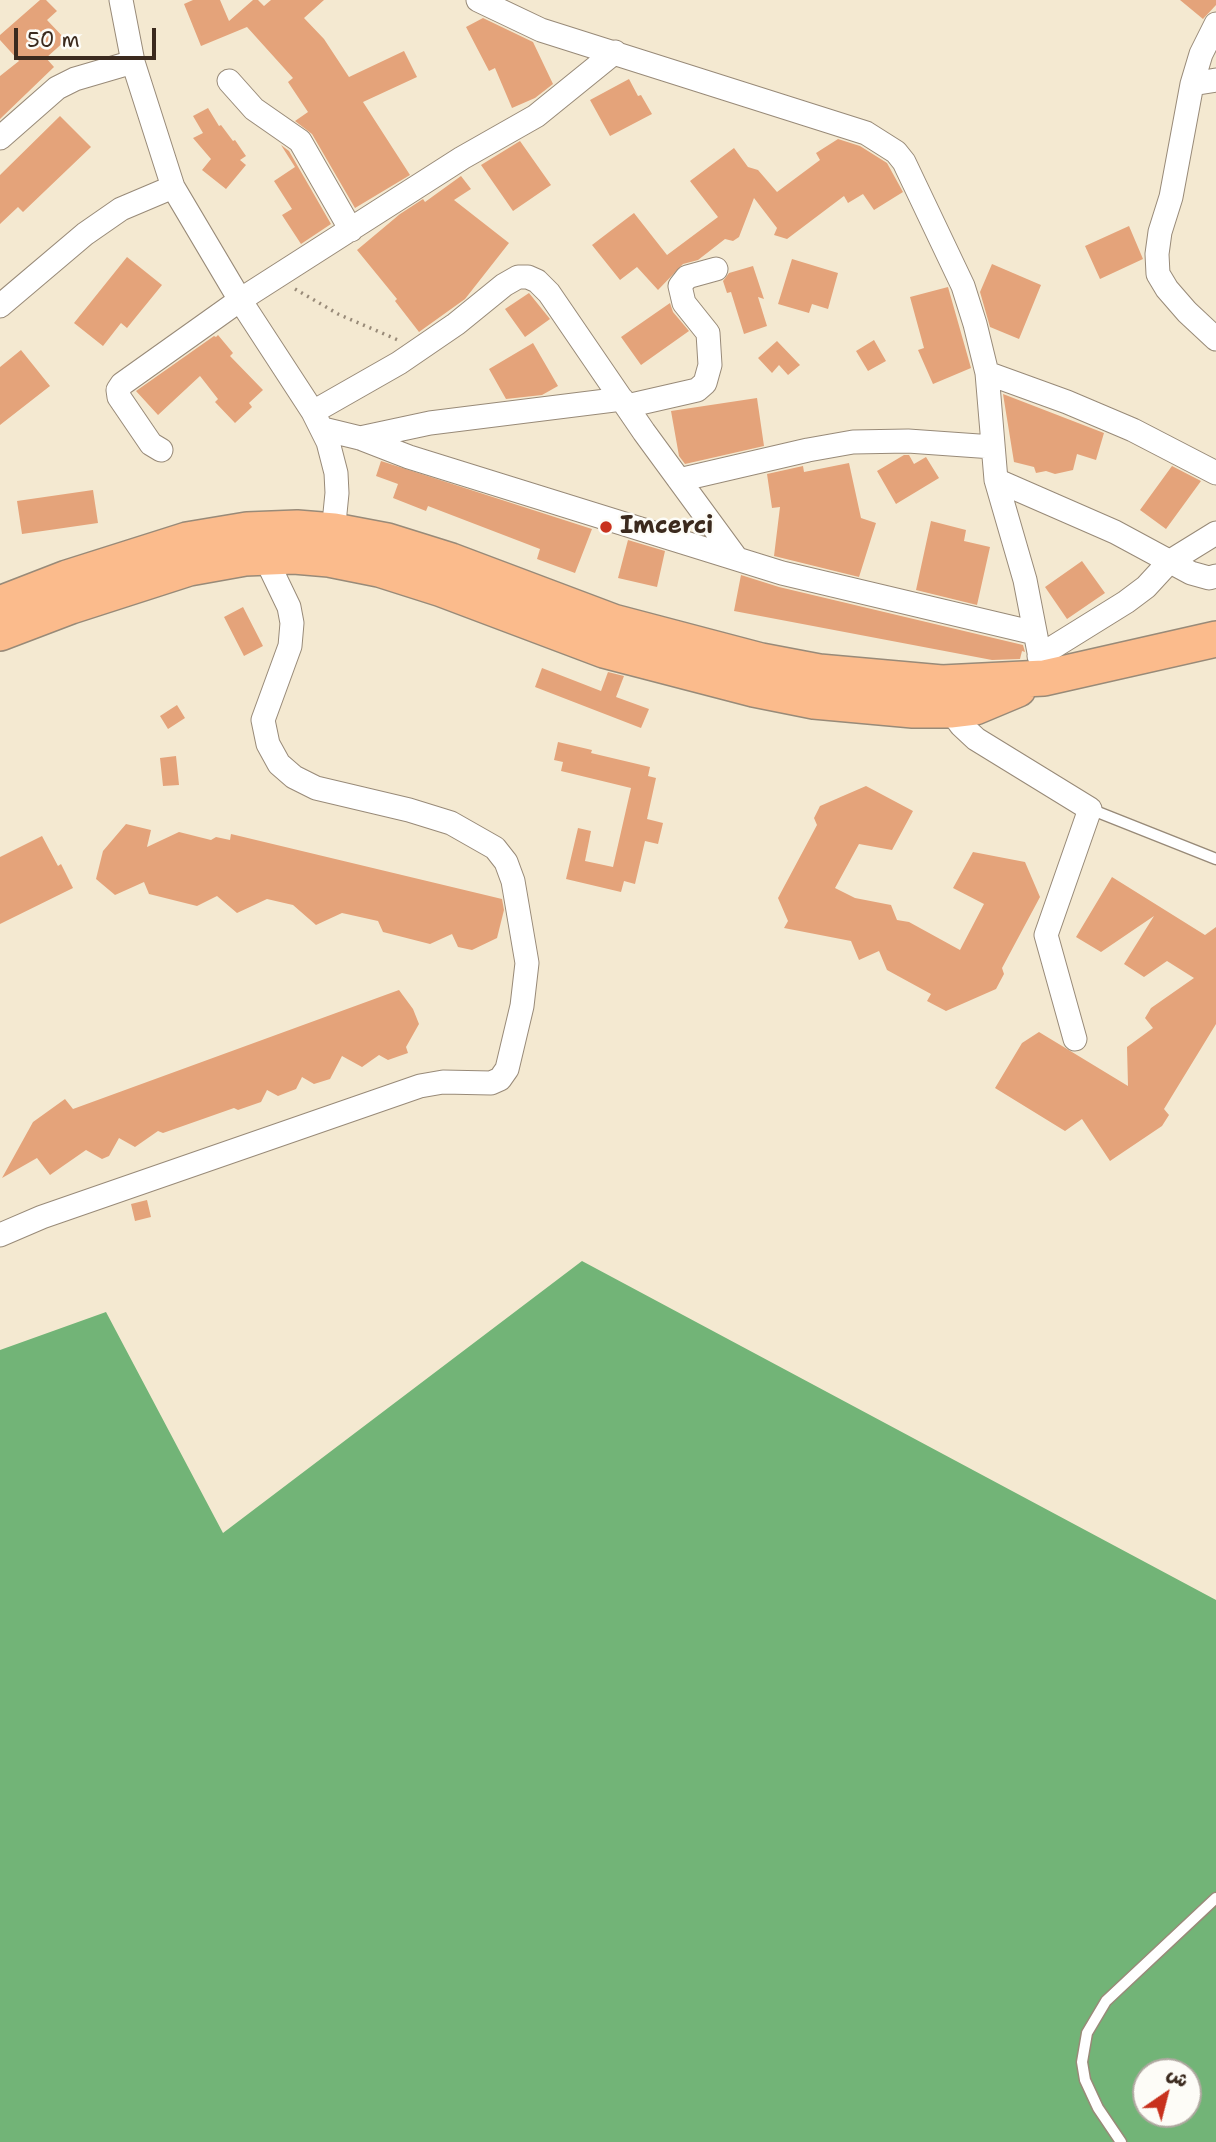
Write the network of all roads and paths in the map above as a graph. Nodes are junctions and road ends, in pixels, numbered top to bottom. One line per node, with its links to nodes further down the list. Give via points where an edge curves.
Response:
1 (121, 0): 5 (street)
2 (478, 0): 4 (street, via 541,30)
3 (1216, 24): 8 (street, via 1200,54)
4 (615, 52): 11 (street, via 536,116); 18 (street, via 866,133 895,152 904,162 963,286)
5 (133, 62): 9 (street, via 57,88); 10 (street)
6 (1216, 80): 8 (street)
7 (229, 81): 11 (street, via 254,108 300,141)
8 (1192, 84): 16 (street, via 1160,232 1158,274 1187,312)
9 (0, 138)
10 (173, 187): 14 (street); 15 (street, via 121,209)
11 (351, 230): 13 (street)
12 (716, 270): 19 (street, via 687,277 680,286 684,303 708,333 710,365 705,383 697,390)
13 (275, 277): 14 (street); 17 (path, via 338,314)
14 (240, 300): 20 (street); 23 (street, via 119,388 119,397 151,444)
15 (0, 306)
16 (1216, 339)
17 (422, 348): 19 (street, via 504,285 528,277 549,293); 20 (street)
18 (987, 373): 22 (street); 24 (street, via 1133,430)
19 (624, 403): 21 (street, via 430,423); 25 (street)
20 (318, 421): 21 (street); 28 (street, via 337,473)
21 (360, 438): 30 (street)
22 (993, 447): 25 (street, via 853,442); 26 (street)
23 (161, 450)
24 (1216, 473)
25 (679, 480): 30 (street)
26 (996, 480): 31 (street, via 1115,532); 36 (street, via 1025,580)
27 (1216, 533): 31 (street)
28 (331, 545): 29 (main road); 33 (main road, via 297,528 187,540); 36 (main road, via 387,541 613,622 819,672 918,682 979,682); 37 (main road, via 379,569 604,650 814,701)
29 (265, 557): 34 (main road, via 189,568); 41 (street, via 292,623 290,646 263,720 268,744 279,764 316,788 451,823 495,848 508,866 527,963 507,1069 491,1083 420,1086)
30 (737, 559): 36 (street)
31 (1169, 562): 32 (street, via 1192,573); 36 (street, via 1126,602)
32 (1216, 576)
33 (0, 604)
34 (0, 633)
35 (1216, 639): 36 (main road)
36 (1039, 656): 37 (main road, via 975,707)
37 (950, 710): 38 (street, via 976,738)
38 (1090, 809): 39 (lane); 40 (street, via 1046,935)
39 (1216, 859)
40 (1075, 1040)
41 (0, 1235)
42 (1216, 1898): 43 (lane, via 1113,1995 1087,2033 1082,2062 1085,2080)
43 (1121, 2142)

